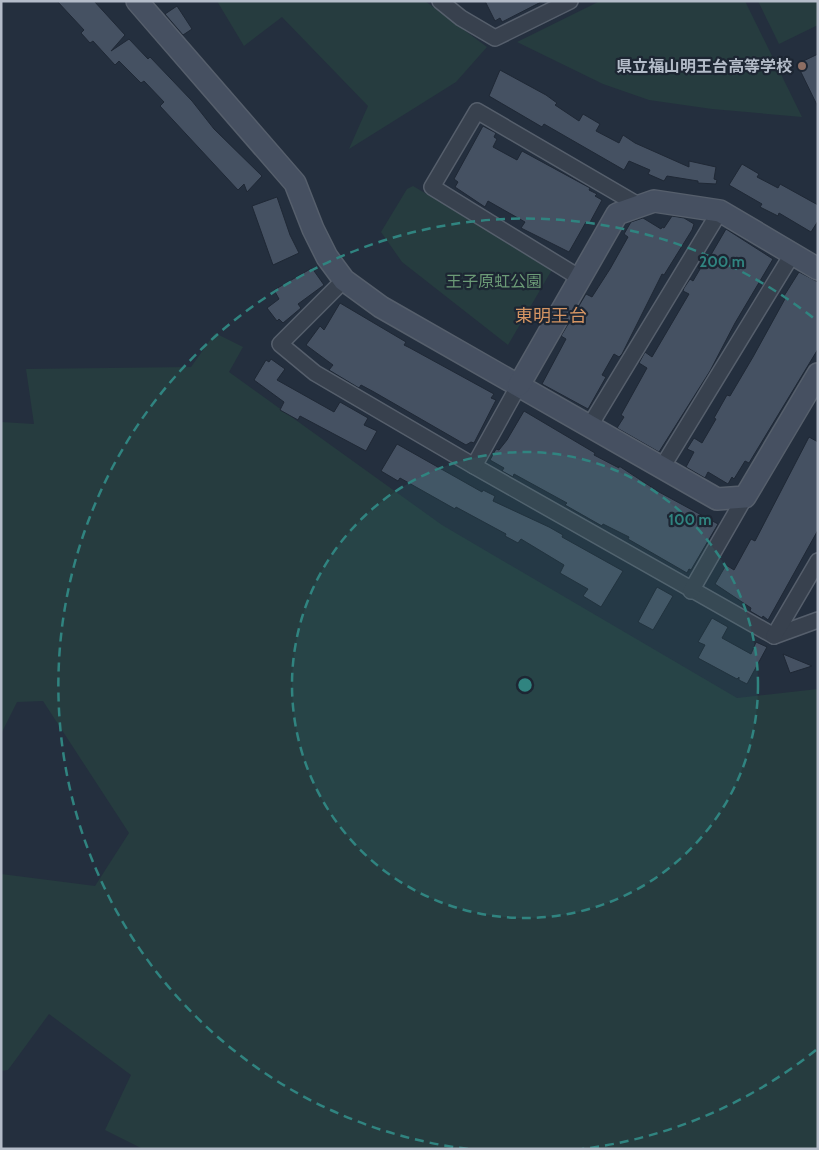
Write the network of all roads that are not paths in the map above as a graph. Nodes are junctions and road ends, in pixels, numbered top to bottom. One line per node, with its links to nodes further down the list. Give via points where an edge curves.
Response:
1 (137, 1): 9 (street, via 295,183 312,229)
2 (440, 1): 3 (street, via 495,38)
3 (570, 1)
4 (638, 205): 5 (street, via 654,201); 8 (street, via 617,214); 8 (street, via 477,111 432,186)
5 (720, 211): 6 (street); 12 (street)
6 (793, 253): 7 (street); 14 (street)
7 (818, 269)
8 (580, 278): 11 (street)
9 (344, 280): 11 (street, via 381,307); 13 (street, via 280,344 315,373)
10 (818, 374): 15 (street)
11 (519, 385): 12 (street); 13 (street)
12 (589, 427): 14 (street)
13 (474, 466): 17 (street)
14 (661, 469): 15 (street, via 717,499)
15 (745, 497): 17 (street)
16 (818, 561): 19 (street)
17 (692, 591): 19 (street)
18 (818, 620): 19 (street)
19 (774, 636)

